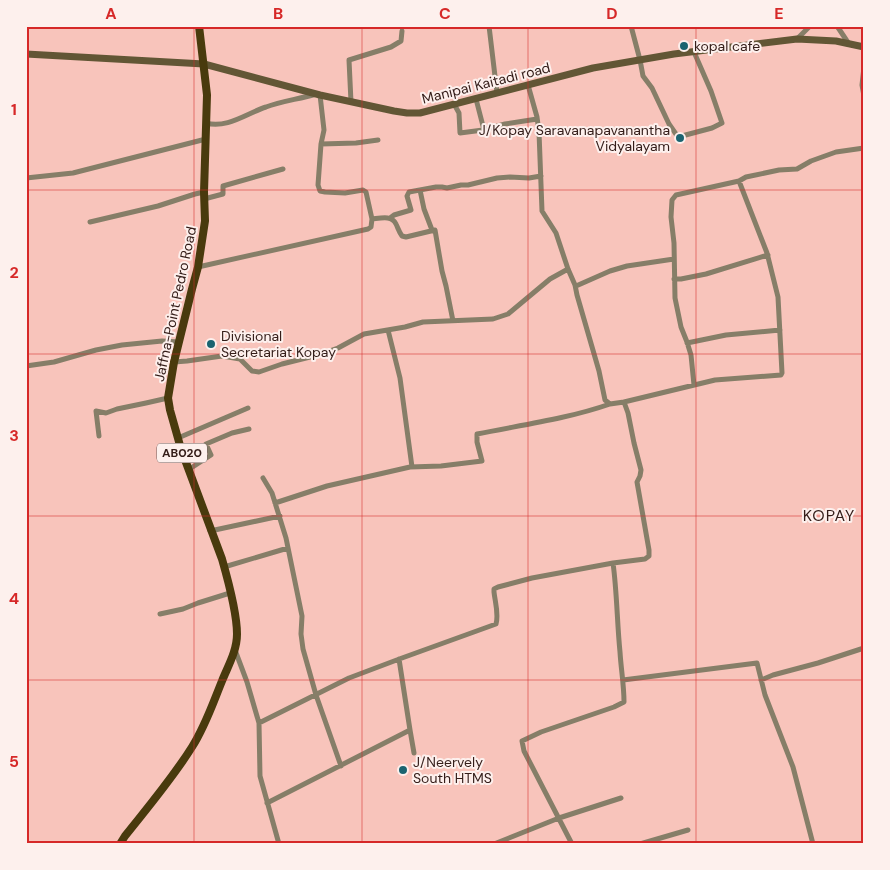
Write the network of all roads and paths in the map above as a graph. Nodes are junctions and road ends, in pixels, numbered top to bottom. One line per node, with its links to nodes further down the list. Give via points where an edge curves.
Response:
1 (199, 26): 13 (main road, Jaffna-Point Pedro Road / AB020)
2 (489, 26): 16 (street)
3 (630, 26): 12 (street)
4 (810, 26): 7 (street)
5 (837, 26): 8 (street)
6 (402, 30): 20 (street, via 401,41 391,47 349,60)
7 (797, 39): 8 (main road, Manipai Kaitadi road, via 836,40); 10 (main road, Manipai Kaitadi road)
8 (849, 44): 9 (main road, Manipai Kaitadi road)
9 (864, 47)
10 (694, 52): 12 (main road, Manipai Kaitadi road); 12 (street, via 722,123 680,137 643,76)
11 (26, 54): 13 (main road, Manipai Kaitadi road)
12 (640, 60): 15 (main road, Manipai Kaitadi road)
13 (204, 64): 17 (main road, Manipai Kaitadi road); 23 (main road, Jaffna-Point Pedro Road / AB020)
14 (864, 68): 18 (street)
15 (528, 85): 16 (main road, Manipai Kaitadi road); 22 (street)
16 (498, 93): 19 (main road, Manipai Kaitadi road)
17 (318, 94): 20 (main road, Manipai Kaitadi road); 23 (street, via 266,106 233,121); 27 (street, via 324,130)
18 (864, 96)
19 (476, 98): 21 (main road, Manipai Kaitadi road); 24 (street)
20 (352, 102): 21 (main road, Manipai Kaitadi road, via 407,113)
21 (454, 104): 24 (street, via 459,113 460,133)
22 (537, 119): 24 (street); 30 (street)
23 (206, 123): 25 (main road, Jaffna-Point Pedro Road / AB020)
24 (484, 130)
25 (206, 139): 31 (street, via 73,173); 34 (main road, Jaffna-Point Pedro Road / AB020)
26 (378, 140): 27 (street)
27 (322, 144): 36 (street, via 320,190 346,193 363,190)
28 (864, 148): 32 (street, via 836,152 797,169 779,170)
29 (283, 169): 34 (street, via 223,186 223,194)
30 (541, 176): 33 (street, via 497,178); 42 (street, via 542,211 556,233)
31 (26, 178)
32 (739, 181): 39 (street); 40 (street, via 676,195 672,200 671,217)
33 (420, 190): 35 (street, via 409,192 407,196 411,210); 38 (street)
34 (204, 196): 37 (street, via 195,194); 41 (main road, Jaffna-Point Pedro Road / AB020, via 205,221)
35 (390, 218): 36 (street); 38 (street, via 402,236)
36 (372, 219): 41 (street, via 368,230)
37 (90, 222)
38 (432, 230): 45 (street, via 435,230)
39 (768, 255): 43 (street, via 706,274); 47 (street, via 778,297)
40 (674, 259): 43 (street); 44 (street, via 627,266)
41 (198, 267): 48 (main road, Jaffna-Point Pedro Road / AB020)
42 (568, 269): 44 (street); 45 (street, via 550,279 508,314 493,319)
43 (674, 279): 49 (street, via 675,298)
44 (576, 286): 55 (street, via 605,400)
45 (453, 321): 46 (street, via 423,322)
46 (388, 330): 50 (street, via 364,334 318,356 259,372 252,371 240,359 222,356); 60 (street, via 400,378)
47 (780, 330): 49 (street, via 726,335); 52 (street, via 781,375 715,380)
48 (179, 342): 50 (main road, Jaffna-Point Pedro Road / AB020); 51 (street, via 122,345)
49 (687, 343): 52 (street)
50 (174, 362): 53 (main road, Jaffna-Point Pedro Road / AB020)
51 (26, 366)
52 (694, 385): 54 (street)
53 (168, 398): 58 (street, via 106,413 96,411); 59 (main road, Jaffna-Point Pedro Road / AB020)
54 (624, 402): 55 (street); 67 (street, via 641,470 637,482 649,556)
55 (610, 404): 60 (street, via 553,420 477,434 482,461)
56 (248, 408): 59 (street)
57 (250, 429): 61 (street, via 206,444 211,455)
58 (99, 436)
59 (178, 438): 61 (main road, Jaffna-Point Pedro Road / AB020)
60 (412, 467): 63 (street, via 327,486)
61 (188, 470): 65 (main road, Jaffna-Point Pedro Road / AB020)
62 (263, 478): 63 (street)
63 (275, 503): 64 (street)
64 (280, 516): 65 (street); 66 (street)
65 (210, 531): 68 (main road, Jaffna-Point Pedro Road / AB020)
66 (288, 548): 68 (street); 76 (street, via 302,616 303,649)
67 (613, 563): 73 (street, via 498,587 494,590 496,624); 74 (street)
68 (224, 567): 69 (main road, Jaffna-Point Pedro Road / AB020)
69 (230, 593): 70 (street); 72 (main road, Jaffna-Point Pedro Road / AB020, via 236,620)
70 (160, 614)
71 (864, 648): 75 (street)
72 (235, 649): 77 (street); 85 (main road, Jaffna-Point Pedro Road / AB020, via 193,746)
73 (399, 659): 76 (street); 78 (street)
74 (624, 680): 75 (street, via 757,663); 83 (street, via 624,702 522,741)
75 (761, 680): 90 (street, via 793,767)
76 (316, 695): 77 (street); 80 (street)
77 (259, 723): 82 (street, via 260,776)
78 (410, 730): 79 (street); 80 (street)
79 (414, 753)
80 (341, 766): 82 (street)
81 (621, 798): 83 (street)
82 (267, 803): 86 (street)
83 (558, 818): 87 (street); 88 (street)
84 (688, 830): 89 (street)
85 (120, 844)
86 (279, 844)
87 (494, 844)
88 (572, 844)
89 (640, 844)
90 (813, 844)

